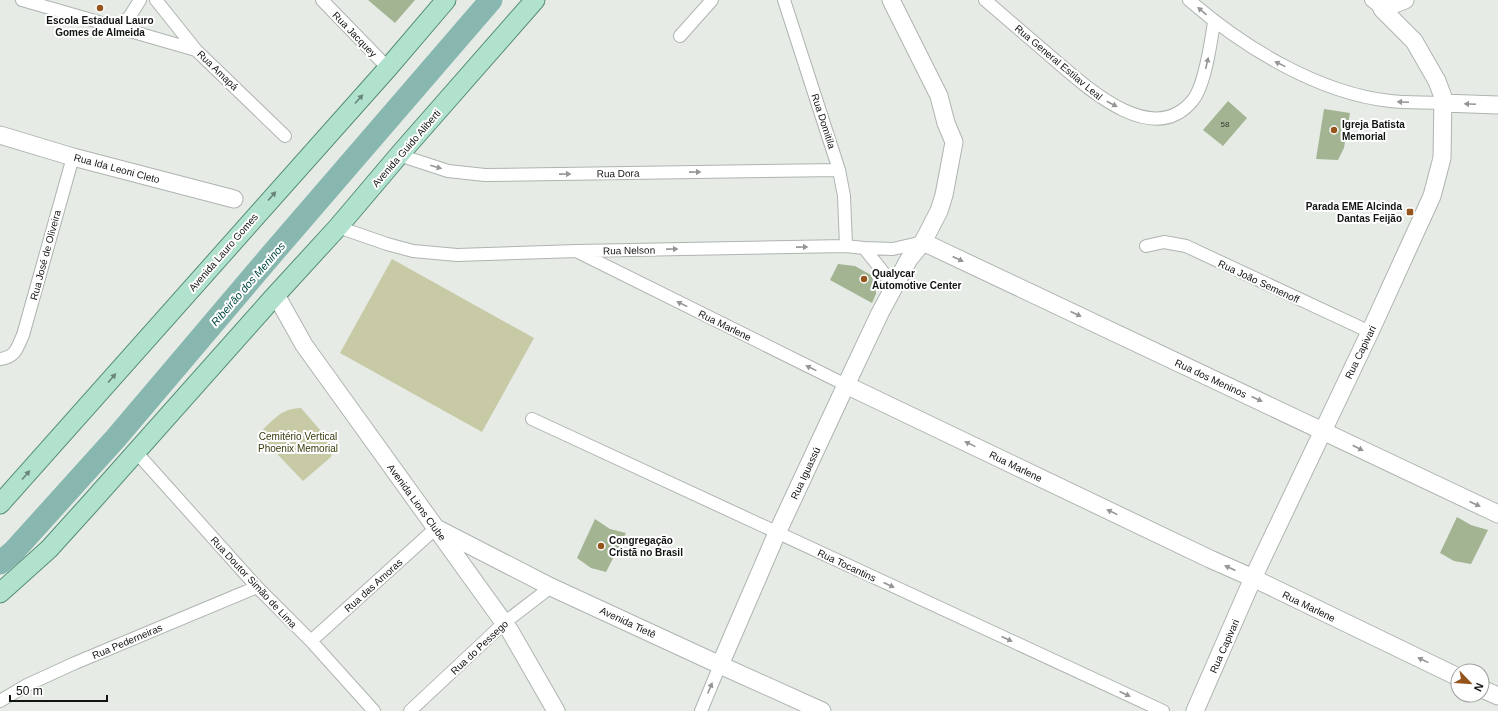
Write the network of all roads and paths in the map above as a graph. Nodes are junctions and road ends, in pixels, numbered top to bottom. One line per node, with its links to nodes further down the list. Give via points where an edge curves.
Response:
1 (22, 0): 15 (street)
2 (140, 0): 15 (street, via 130,16)
3 (156, 0): 17 (street, Rua Amapá)
4 (322, 0): 18 (street, Rua Jacquey)
5 (446, 0): 18 (main road, Avenida Lauro Gomes)
6 (535, 0): 23 (main road, Avenida Guido Aliberti)
7 (712, 0): 16 (street)
8 (784, 0): 25 (street, Rua Domitila)
9 (891, 0): 28 (street, Rua Iguassú, via 939,96 954,142 944,195)
10 (985, 0): 14 (street, Rua General Estilav Leal, one-way to 14, via 1081,83 1127,112 1148,118 1172,117 1194,100 1207,64)
11 (1189, 0): 14 (street, one-way to 11)
12 (1405, 0): 13 (street)
13 (1377, 4): 19 (street, Rua Capivari, via 1414,41 1437,81)
14 (1214, 22): 19 (street, one-way to 14, via 1390,101 1345,92 1270,59)
15 (116, 28): 17 (street)
16 (680, 36)
17 (196, 50): 22 (street, Rua Amapá)
18 (388, 68): 41 (main road, Avenida Lauro Gomes, one-way to 18)
19 (1442, 103): 20 (street, one-way to 19); 35 (street, Rua Capivari, via 1442,158 1432,196)
20 (1498, 105)
21 (0, 136): 24 (street, Rua Ida Leoni Cleto)
22 (285, 136)
23 (399, 155): 25 (street, Rua Dora, one-way to 25, via 448,170 485,175); 27 (main road, Avenida Guido Aliberti)
24 (73, 157): 26 (street, Rua Ida Leoni Cleto); 36 (street, Rua José de Oliveira, via 23,335 15,353)
25 (839, 170): 29 (street, Rua Domitila, via 844,196)
26 (234, 199)
27 (338, 227): 32 (street, Rua Nelson, via 387,244 431,254); 34 (main road, Avenida Guido Aliberti)
28 (923, 242): 31 (street, Rua Nelson, via 893,249); 33 (street, Rua Iguassú, via 909,259); 39 (street, Rua dos Meninos, one-way to 39)
29 (846, 246): 31 (street, Rua Nelson); 32 (street, Rua Nelson, one-way to 29)
30 (1146, 246): 35 (street, Rua João Semenoff, via 1164,242 1186,246)
31 (864, 248): 33 (street)
32 (577, 251): 37 (street, Rua Marlene, one-way to 32)
33 (894, 288): 37 (street, Rua Iguassú)
34 (276, 295): 40 (main road); 43 (street, Avenida Lions Clube, via 304,345)
35 (1370, 332): 39 (street, Rua Capivari)
36 (0, 359)
37 (846, 385): 44 (street, Rua Iguassú); 45 (street, Rua Marlene, one-way to 37)
38 (532, 419): 44 (street, Rua Tocantins)
39 (1323, 430): 42 (street, Rua dos Meninos, one-way to 42); 45 (street, Rua Capivari)
40 (136, 452): 46 (street, Rua Doutor Simão de Lima); 48 (main road, via 49,549)
41 (4, 494)
42 (1498, 514)
43 (436, 528): 47 (street, Avenida Tietê); 49 (street, Avenida Lions Clube); 50 (street, Rua das Amoras)
44 (777, 533): 51 (street, Rua Iguassú); 59 (street, Rua Tocantins, one-way to 59)
45 (1254, 578): 52 (street, Rua Marlene, one-way to 45); 60 (street, Rua Capivari)
46 (256, 587): 50 (street, Rua Doutor Simão de Lima); 53 (street, Rua Pederneiras, via 75,663 27,685)
47 (551, 587): 49 (street, Rua do Pessego); 51 (street, Avenida Tietê)
48 (0, 593)
49 (504, 623): 55 (street, Rua do Pessego); 56 (street, Avenida Lions Clube)
50 (311, 641): 54 (street, Rua Doutor Simão de Lima)
51 (720, 665): 57 (street, Rua Iguassú, one-way to 51); 58 (street, Avenida Tietê)
52 (1450, 673)
53 (0, 701)
54 (374, 711)
55 (410, 711)
56 (556, 711)
57 (701, 711)
58 (822, 711)
59 (1163, 711)
60 (1195, 711)

